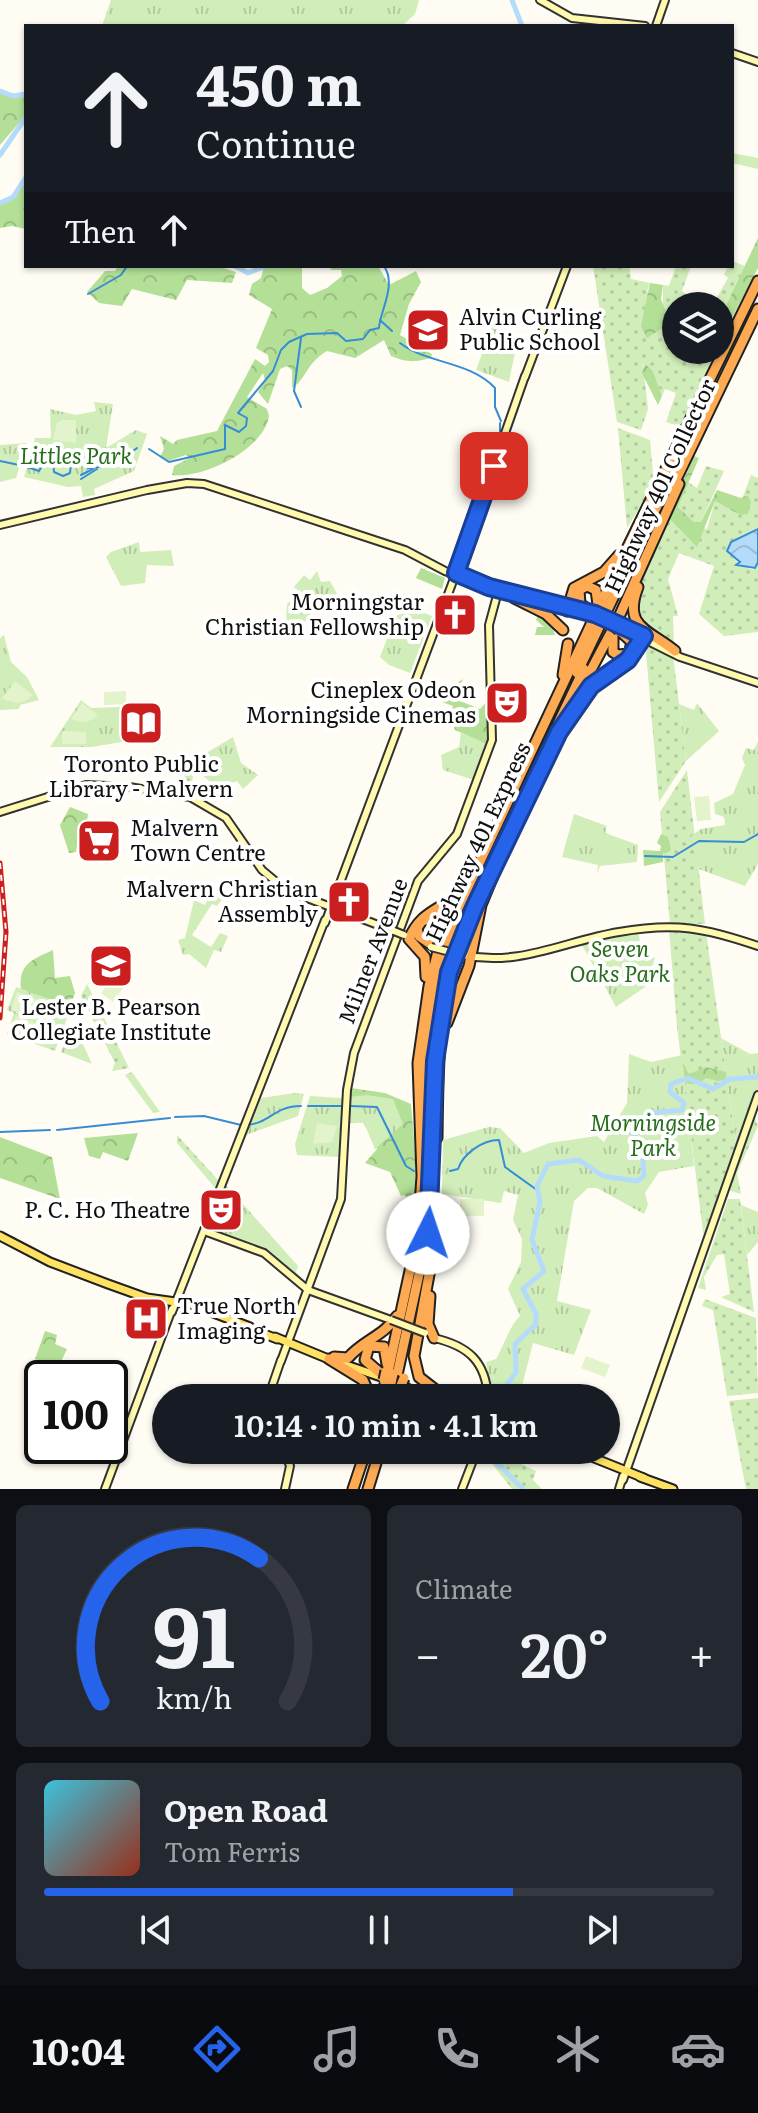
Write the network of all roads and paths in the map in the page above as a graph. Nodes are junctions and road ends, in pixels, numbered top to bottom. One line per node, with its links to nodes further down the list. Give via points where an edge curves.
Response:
1 (540, 0): 3 (main road, via 572,18)
2 (665, 0): 4 (main road)
3 (627, 24)
4 (657, 24)
5 (734, 54): 6 (main road)
6 (758, 62)
7 (566, 268): 12 (main road)
8 (758, 281): 16 (highway, Highway 401 Collector)
9 (758, 295): 14 (highway, Highway 401 Express)
10 (758, 309): 14 (highway, Highway 401 Express)
11 (758, 319): 15 (highway, Highway 401 Collector)
12 (525, 376): 13 (main road); 13 (main road)
13 (513, 410): 18 (main road)
14 (662, 502): 22 (highway); 30 (highway); 44 (highway, Highway 401 Express, via 454,929); 48 (highway, Highway 401 Express, via 477,889 450,958 435,1021)
15 (664, 517): 23 (highway, Highway 401 Collector); 27 (highway, via 633,611 640,626)
16 (642, 519): 21 (highway, via 610,568 574,588); 22 (highway, Highway 401 Collector)
17 (0, 525): 18 (main road, via 157,489 204,484 404,550)
18 (456, 574): 19 (main road); 36 (main road)
19 (500, 590): 20 (main road); 21 (main road); 54 (main road, Milner Avenue, via 489,625 492,740 457,834 418,881 354,1053 341,1199)
20 (514, 598): 21 (main road); 24 (highway, via 546,614)
21 (567, 609): 22 (main road)
22 (593, 614): 23 (main road, bridge); 32 (highway, Highway 401 Collector)
23 (618, 625): 25 (main road); 30 (highway, Highway 401 Collector)
24 (563, 630)
25 (644, 637): 27 (main road); 28 (main road); 31 (highway, via 628,660 591,686)
26 (568, 644): 32 (highway, via 568,664)
27 (675, 651): 28 (main road)
28 (685, 657): 29 (main road)
29 (758, 683)
30 (575, 701): 31 (highway, Highway 401 Collector)
31 (559, 732): 34 (highway, Highway 401 Collector)
32 (533, 753): 35 (highway, Highway 401 Collector)
33 (0, 813): 36 (main road, via 84,787 183,798 209,809 231,829 273,884)
34 (509, 837): 41 (highway); 42 (highway, Highway 401 Collector)
35 (480, 862): 37 (highway, Highway 401 Collector); 38 (highway, via 455,897 419,918)
36 (330, 909): 38 (main road, bridge); 50 (main road)
37 (451, 923): 44 (highway, via 434,979); 46 (highway, Highway 401 Collector, via 432,970)
38 (407, 937): 39 (main road); 43 (highway, via 425,957)
39 (432, 946): 41 (main road, bridge); 43 (highway, via 417,932 426,919 438,923 440,933)
40 (758, 946): 41 (main road, via 683,926 616,932 541,955)
41 (466, 955): 45 (highway)
42 (452, 965): 45 (highway, Highway 401 Collector); 48 (highway, via 439,1020)
43 (422, 1007): 46 (highway)
44 (428, 1031): 63 (highway, Highway 401 Express, via 424,1233)
45 (440, 1058): 49 (highway, Highway 401 Collector)
46 (418, 1063): 53 (highway, Highway 401 Collector, via 422,1176)
47 (758, 1095): 71 (main road)
48 (431, 1126): 63 (highway, Highway 401 Express, via 428,1233)
49 (437, 1204): 52 (highway); 63 (highway, Highway 401 Collector, via 406,1356)
50 (204, 1230): 54 (main road, via 264,1253); 55 (main road)
51 (0, 1234): 55 (main road, via 52,1263 137,1293)
52 (433, 1253): 56 (highway); 64 (highway, via 415,1363)
53 (412, 1271): 58 (highway, via 391,1325); 63 (highway, Highway 401 Collector)
54 (308, 1288): 56 (main road, bridge); 57 (main road, Milner Avenue)
55 (177, 1300): 57 (main road); 73 (main road)
56 (429, 1332): 65 (main road, via 468,1352 483,1367)
57 (288, 1342): 59 (main road); 61 (main road, Milner Avenue)
58 (363, 1344): 59 (highway, via 348,1358); 60 (highway)
59 (331, 1358): 60 (main road); 62 (highway)
60 (353, 1366): 63 (main road); 63 (main road)
61 (273, 1384)
62 (365, 1384)
63 (392, 1384)
64 (426, 1384)
65 (486, 1384)
66 (289, 1464): 74 (main road)
67 (368, 1464): 72 (highway)
68 (368, 1464): 72 (highway)
69 (472, 1464): 75 (main road)
70 (611, 1464): 71 (main road)
71 (626, 1472): 76 (main road); 77 (main road)
72 (362, 1488)
73 (105, 1489)
74 (285, 1489)
75 (462, 1489)
76 (619, 1489)
77 (673, 1489)

